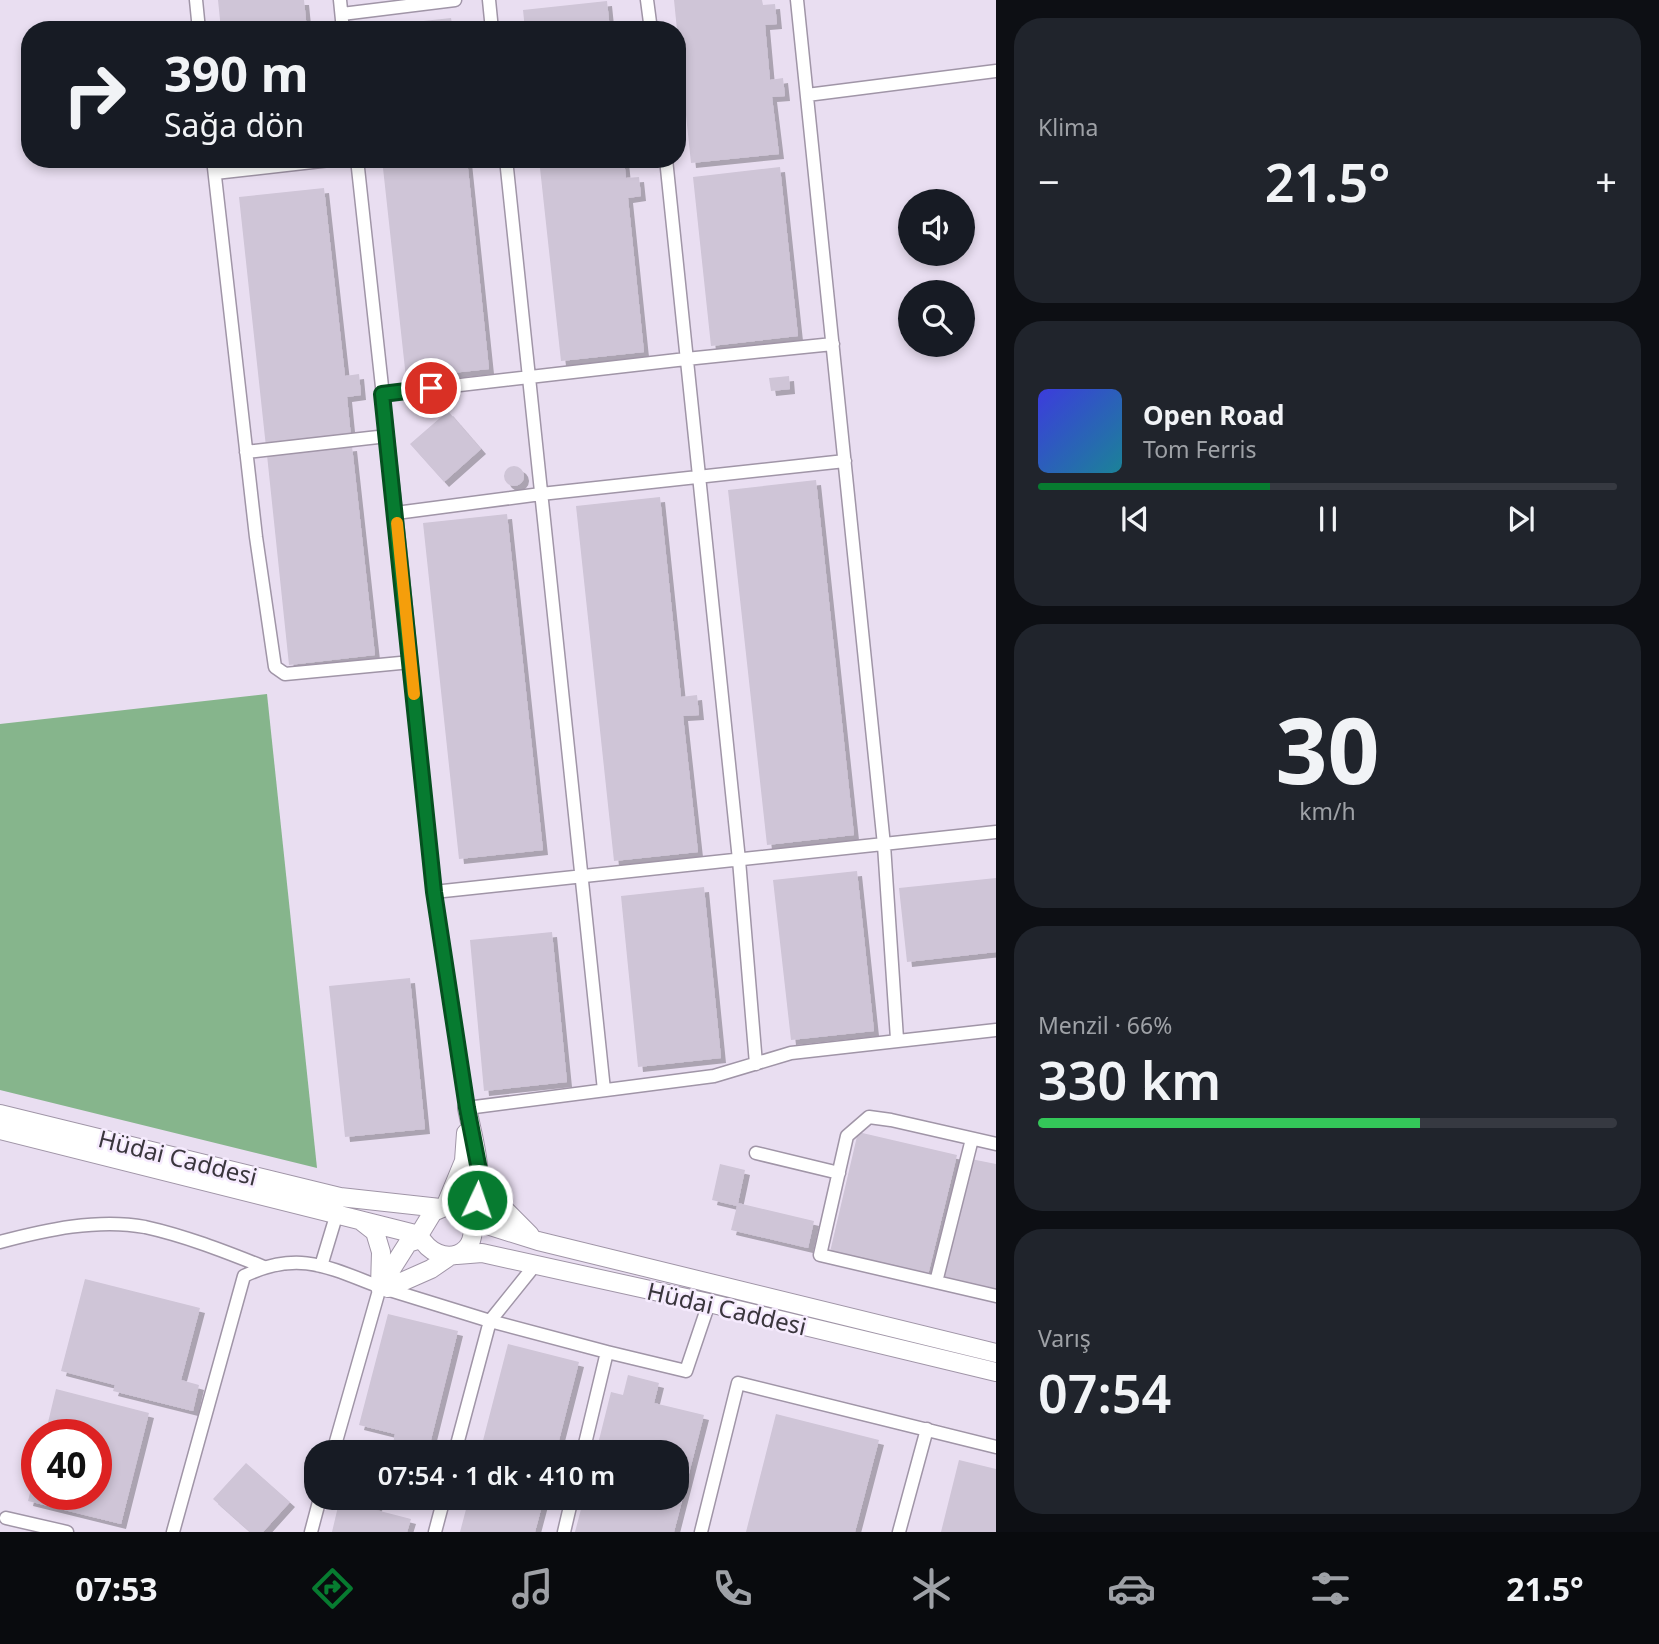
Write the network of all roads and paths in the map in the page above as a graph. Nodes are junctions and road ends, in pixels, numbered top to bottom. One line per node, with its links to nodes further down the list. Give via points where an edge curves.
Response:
1 (196, 0): 8 (street)
2 (340, 0): 7 (street)
3 (456, 0): 7 (street)
4 (489, 0): 10 (street)
5 (648, 0): 11 (street)
6 (797, 0): 13 (street)
7 (342, 14): 9 (street)
8 (198, 21)
9 (342, 21)
10 (491, 21)
11 (650, 21)
12 (996, 71): 13 (street)
13 (807, 95): 20 (street)
14 (215, 168): 19 (street)
15 (259, 168): 19 (street)
16 (358, 168): 23 (street)
17 (507, 168): 22 (street)
18 (667, 168): 21 (street)
19 (215, 173): 25 (street)
20 (833, 344): 21 (street); 26 (street)
21 (687, 359): 22 (street); 27 (street)
22 (529, 377): 23 (street); 28 (street)
23 (382, 394): 24 (street)
24 (387, 436): 25 (street); 29 (street)
25 (246, 452): 30 (street, via 275,667 285,674)
26 (845, 461): 27 (street); 32 (street)
27 (699, 476): 28 (street); 33 (street)
28 (541, 494): 29 (street); 34 (street)
29 (396, 513): 30 (street)
30 (411, 662): 35 (street)
31 (996, 832): 32 (street)
32 (884, 845): 33 (street); 37 (street)
33 (739, 860): 34 (street); 38 (street)
34 (582, 877): 35 (street); 39 (street)
35 (434, 892): 40 (street)
36 (996, 1030): 37 (street)
37 (898, 1040): 38 (street, via 791,1053)
38 (756, 1064): 39 (street, via 714,1076)
39 (604, 1090): 40 (street)
40 (467, 1108): 47 (street); 48 (street, via 464,1161)
41 (0, 1114): 48 (street, Hüdai Caddesi, via 340,1197)
42 (0, 1130): 49 (street, Hüdai Caddesi)
43 (972, 1139): 44 (street); 46 (street, via 869,1116 847,1136); 59 (street)
44 (996, 1144)
45 (756, 1153): 46 (street)
46 (839, 1173): 59 (street, via 820,1255)
47 (480, 1175): 50 (street); 53 (street, via 514,1222)
48 (442, 1207): 50 (street, via 455,1207); 52 (street, via 427,1219)
49 (337, 1213): 51 (street, Hüdai Caddesi); 57 (street)
50 (470, 1217): 53 (street, Hüdai Caddesi); 55 (street, via 472,1240 464,1252)
51 (356, 1218): 52 (street, Hüdai Caddesi); 60 (street, via 375,1232)
52 (420, 1237): 55 (street, via 430,1250); 60 (street, via 408,1243)
53 (538, 1241): 65 (street, Hüdai Caddesi)
54 (0, 1242): 58 (street, via 79,1225 144,1227)
55 (454, 1256): 56 (street, Hüdai Caddesi, via 482,1253); 60 (street)
56 (535, 1265): 62 (street, Hüdai Caddesi); 63 (street)
57 (321, 1266): 58 (street, via 293,1262); 60 (street)
58 (264, 1267): 77 (street, via 244,1276)
59 (936, 1282): 61 (street)
60 (384, 1288): 63 (street); 68 (street)
61 (996, 1296)
62 (709, 1303): 64 (street, via 687,1371); 66 (street, Hüdai Caddesi)
63 (490, 1321): 64 (street); 69 (street)
64 (607, 1352): 70 (street)
65 (996, 1353)
66 (996, 1372)
67 (927, 1429): 71 (street); 81 (street, via 738,1383); 82 (street)
68 (337, 1440)
69 (458, 1440)
70 (586, 1440)
71 (996, 1447)
72 (317, 1510): 78 (street)
73 (441, 1510): 79 (street)
74 (569, 1510): 80 (street)
75 (6, 1518): 76 (street)
76 (67, 1532)
77 (173, 1532)
78 (311, 1532)
79 (435, 1532)
80 (564, 1532)
81 (701, 1532)
82 (899, 1532)

